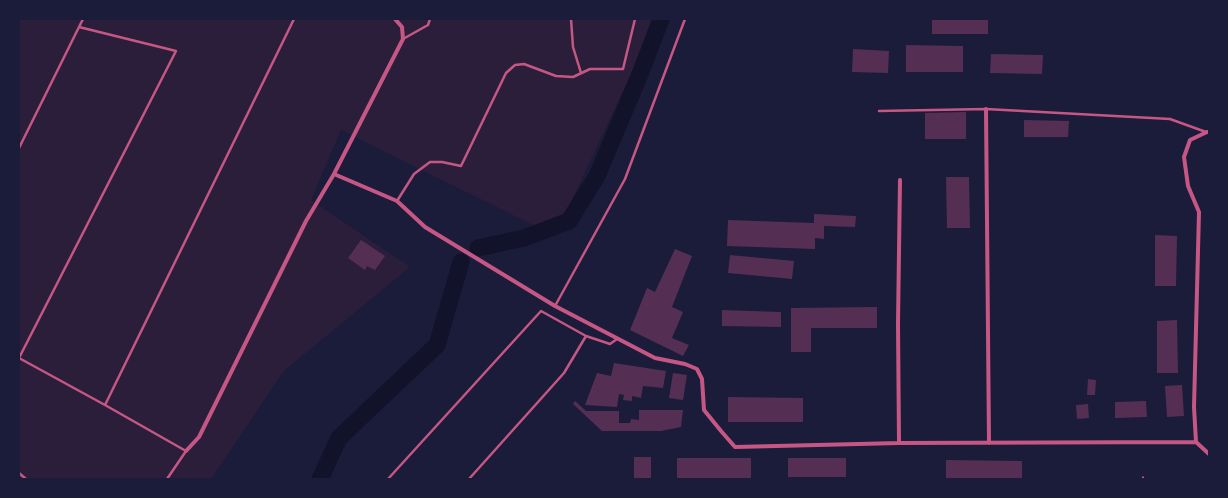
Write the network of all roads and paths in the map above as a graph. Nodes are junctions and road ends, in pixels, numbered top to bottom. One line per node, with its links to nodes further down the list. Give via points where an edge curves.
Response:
1 (83, 19): 8 (lane)
2 (294, 19): 22 (lane)
3 (394, 19): 9 (street, via 402,27)
4 (430, 19): 9 (lane, via 428,25)
5 (571, 19): 10 (lane, via 573,47)
6 (635, 19): 10 (lane, via 623,69 590,69)
7 (685, 19): 18 (lane, via 626,179)
8 (79, 27): 14 (lane); 21 (lane, via 176,51)
9 (404, 40): 15 (street)
10 (581, 74): 17 (lane, via 573,77 556,76 524,64 515,65 506,73 461,166 430,162 414,174)
11 (986, 109): 12 (lane); 13 (lane, via 1170,120); 23 (street)
12 (879, 111)
13 (1208, 132): 24 (street, via 1190,140 1184,157 1188,186 1199,212 1194,407)
14 (19, 148)
15 (334, 174): 17 (street); 26 (street, via 306,221 199,437)
16 (900, 180): 25 (street)
17 (397, 201): 18 (street, via 425,227)
18 (555, 306): 20 (street)
19 (586, 336): 20 (lane, via 610,344); 31 (lane, via 541,311); 32 (lane, via 564,373)
20 (617, 338): 25 (street, via 655,358 697,368 702,379 704,410 735,446)
21 (19, 358): 22 (lane)
22 (104, 405): 26 (lane)
23 (989, 442): 24 (street); 25 (street)
24 (1196, 442): 27 (street)
25 (899, 443)
26 (186, 451): 30 (lane)
27 (1209, 454)
28 (19, 473): 29 (lane)
29 (26, 479)
30 (167, 479)
31 (388, 479)
32 (469, 479)

